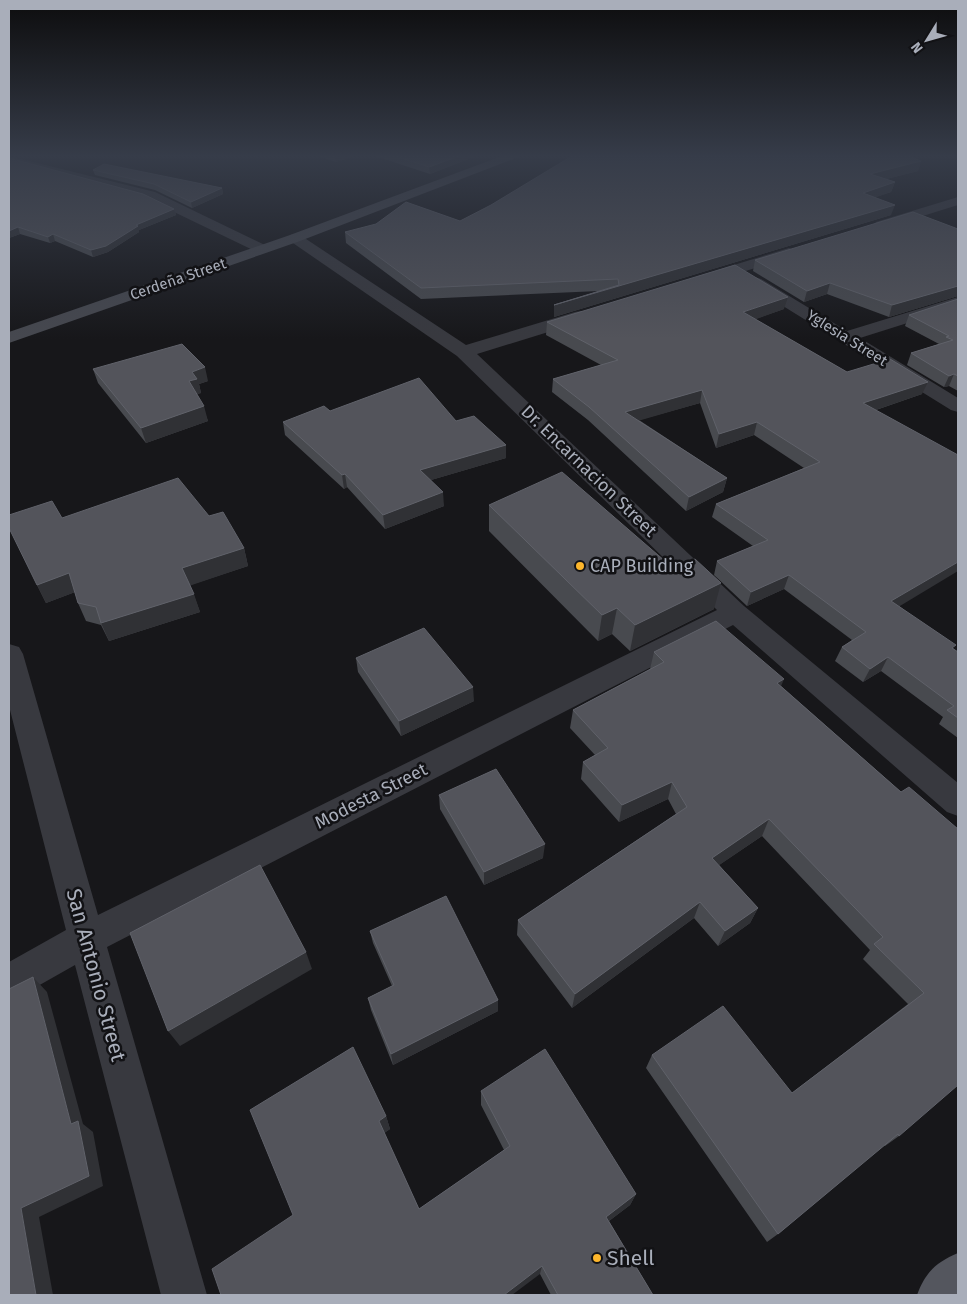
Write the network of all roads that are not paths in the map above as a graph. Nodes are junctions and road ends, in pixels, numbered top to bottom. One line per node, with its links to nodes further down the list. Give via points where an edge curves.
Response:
1 (195, 217): 6 (street)
2 (352, 217): 5 (main road, Cerdeña Street)
3 (907, 217): 4 (street)
4 (865, 230)
5 (295, 238): 6 (main road, Cerdeña Street); 14 (street, Dr. Encarnacion Street)
6 (262, 249): 12 (main road, Cerdeña Street)
7 (800, 249): 8 (street)
8 (735, 269): 9 (street); 13 (street, Yglesia Street)
9 (688, 283)
10 (958, 302): 13 (street)
11 (595, 312): 14 (street)
12 (9, 338)
13 (846, 338): 15 (street, Yglesia Street)
14 (464, 352): 16 (street, Dr. Encarnacion Street)
15 (958, 406)
16 (735, 612): 18 (street, Dr. Encarnacion Street); 19 (street, Modesta Street)
17 (9, 654): 19 (street, San Antonio Street)
18 (958, 802)
19 (86, 938): 20 (street, Modesta Street); 22 (street, San Antonio Street)
20 (9, 982)
21 (958, 1276): 23 (main road)
22 (184, 1295)
23 (940, 1295)

